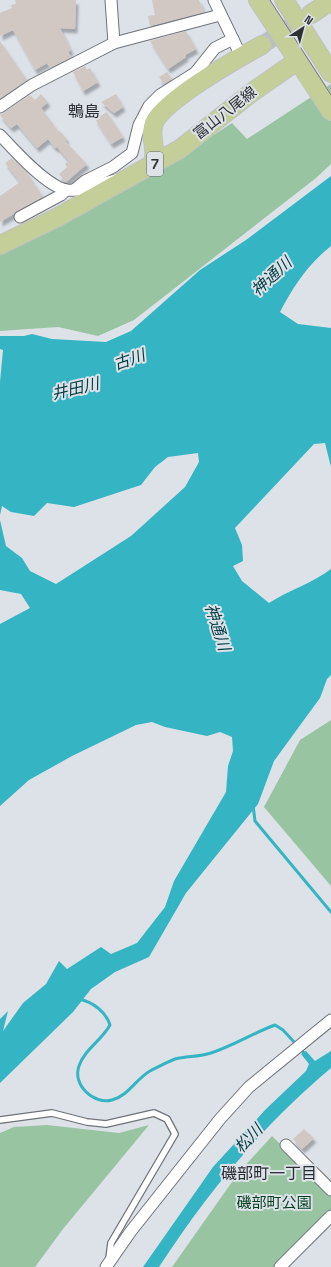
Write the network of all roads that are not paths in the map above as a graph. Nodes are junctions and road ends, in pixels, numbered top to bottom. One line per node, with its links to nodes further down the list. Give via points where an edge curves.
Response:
1 (111, 0): 7 (street)
2 (214, 0): 5 (street)
3 (258, 0): 11 (main road)
4 (284, 0): 9 (main road)
5 (220, 15): 6 (street); 7 (street)
6 (233, 39): 10 (street); 18 (street, via 215,48 195,73 160,95 149,106 139,125 132,153 113,167)
7 (114, 43): 13 (street, via 32,86)
8 (262, 45): 10 (main road, 7)
9 (323, 51): 12 (main road)
10 (242, 56): 16 (main road, 7, via 161,111 153,124)
11 (300, 65): 14 (main road); 16 (main road, 富山八尾線 / 7, via 251,93 180,149)
12 (331, 73)
13 (0, 107)
14 (331, 111)
15 (0, 135): 18 (street, via 49,181)
16 (153, 165): 17 (main road, 富山八尾線 / 7)
17 (130, 178): 18 (street); 20 (main road, 富山八尾線 / 7)
18 (70, 190): 19 (street)
19 (20, 217)
20 (0, 245)
21 (331, 1020): 26 (street, via 249,1087 225,1113 131,1231)
22 (0, 1120): 26 (lane, via 52,1113 106,1124 154,1112 167,1119 175,1134 111,1242)
23 (286, 1145): 24 (street)
24 (331, 1190)
25 (331, 1216): 27 (street)
26 (107, 1266)
27 (280, 1267)

